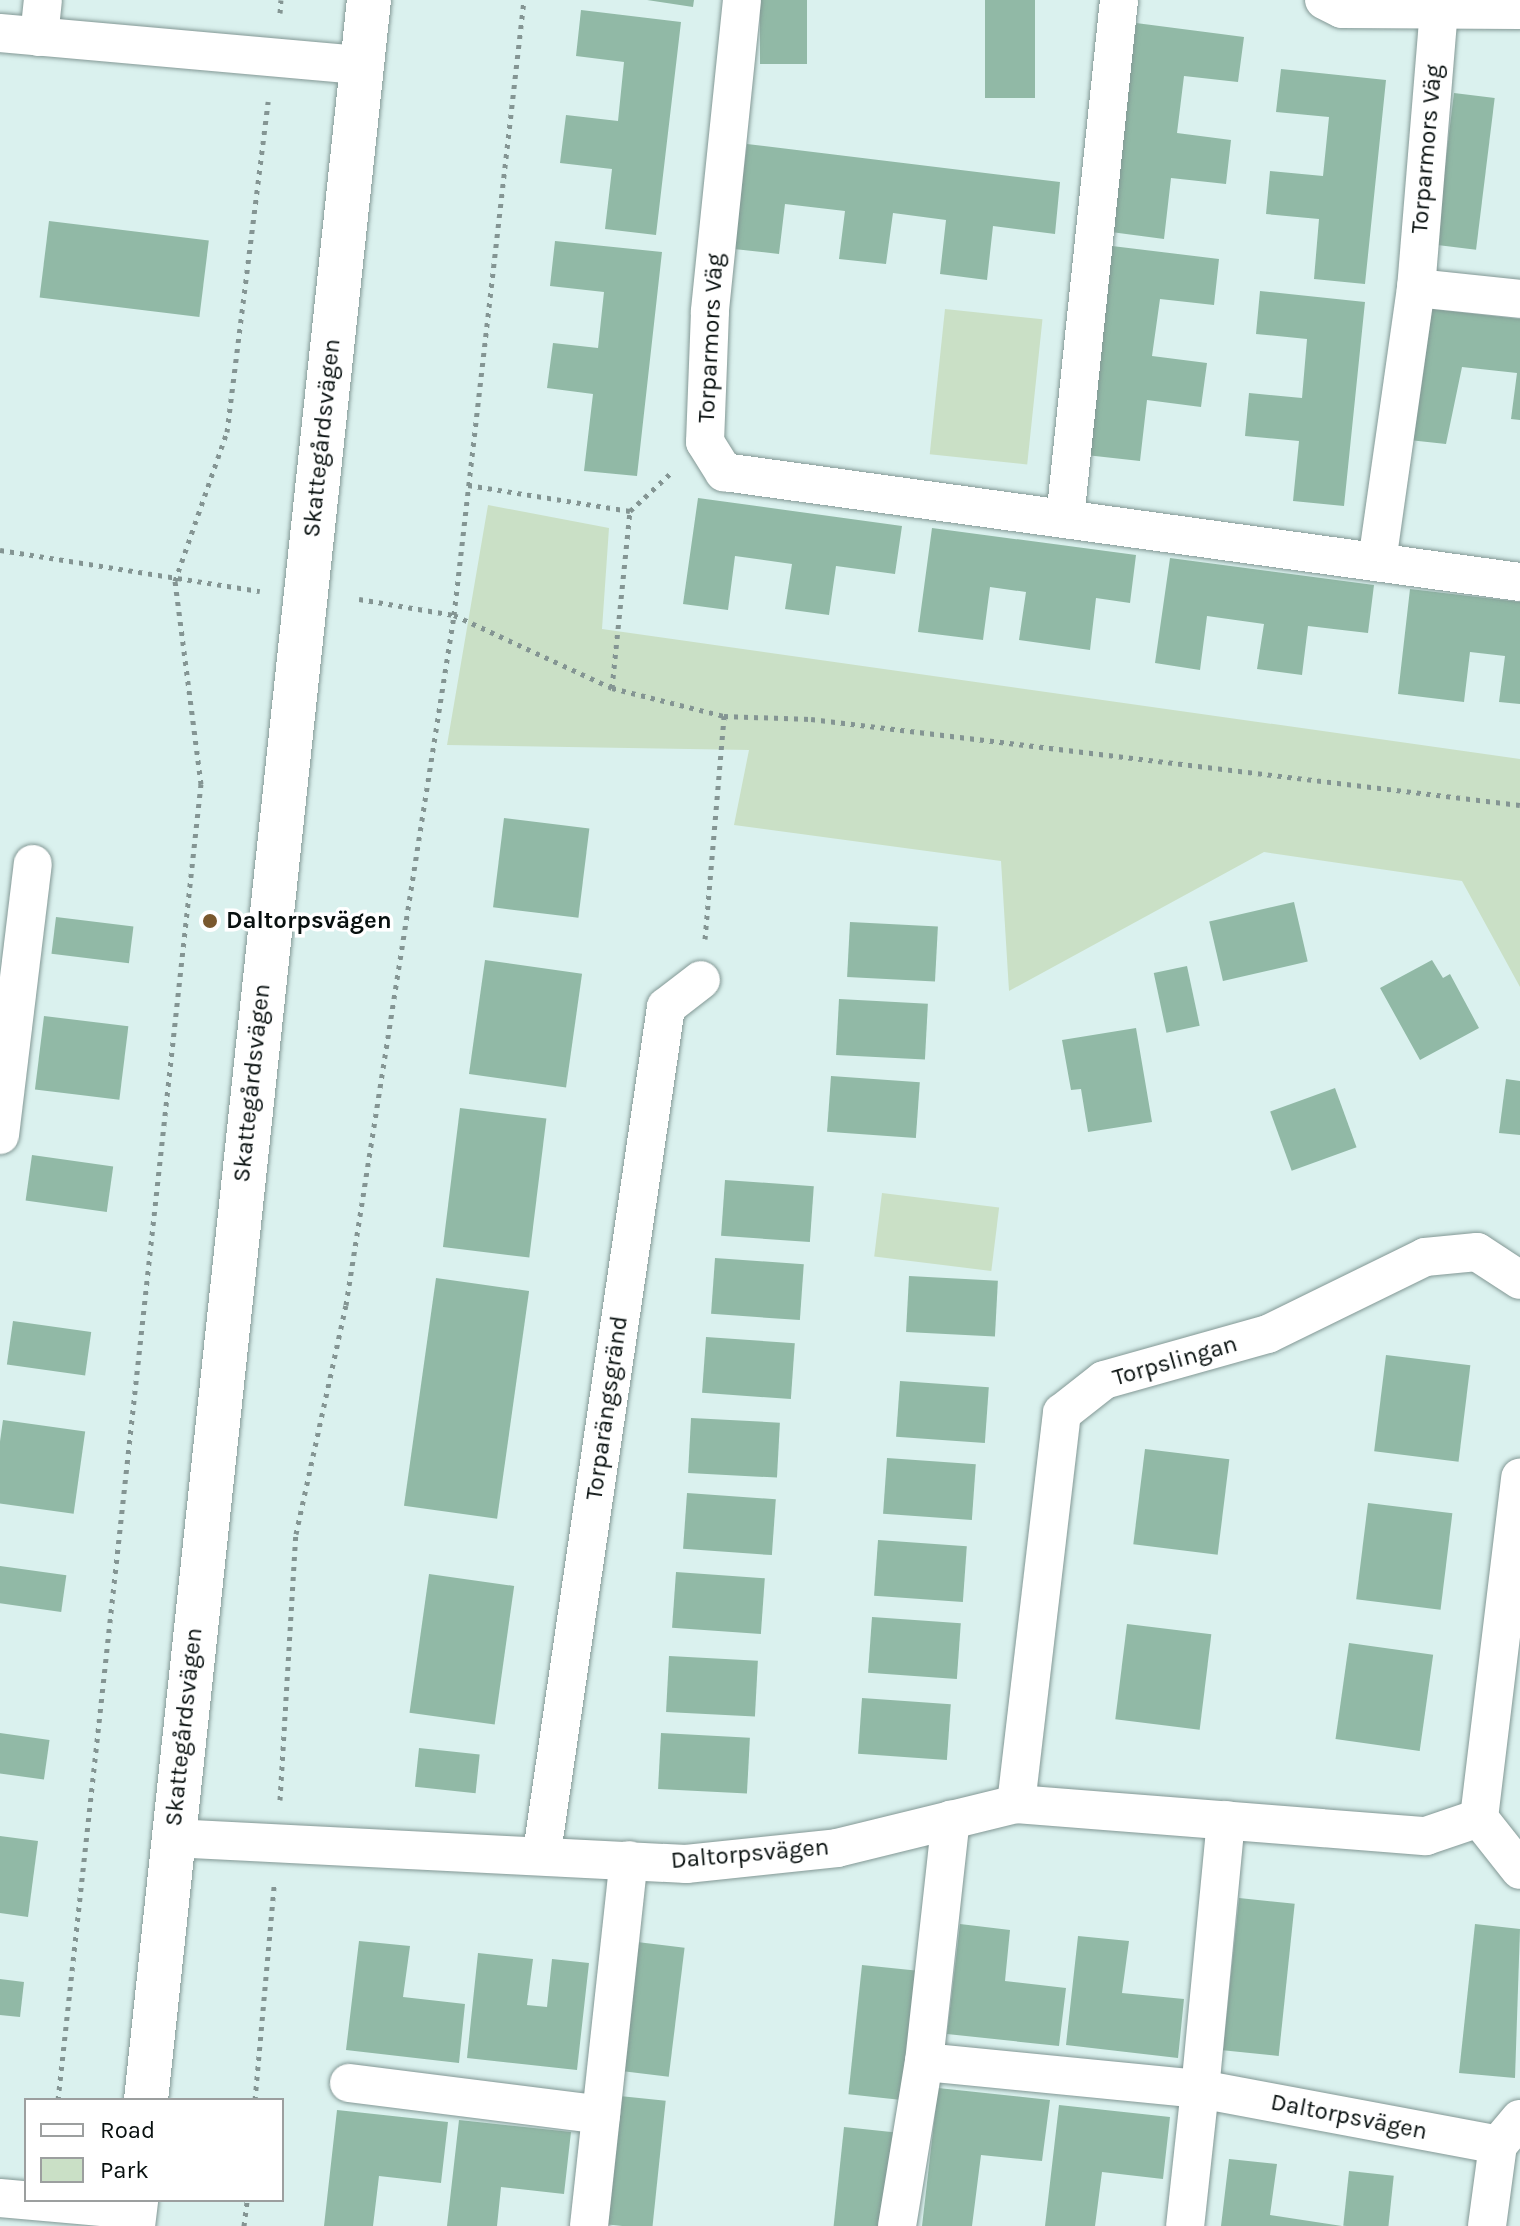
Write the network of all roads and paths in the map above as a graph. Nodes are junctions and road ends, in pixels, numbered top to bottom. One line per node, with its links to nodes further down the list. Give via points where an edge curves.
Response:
1 (281, 0): 11 (path)
2 (369, 0): 12 (street, Skattegårdsvägen)
3 (524, 0): 16 (path)
4 (742, 0): 15 (street, Torparmors Väg, via 710,312)
5 (1119, 0): 18 (street)
6 (1324, 0): 7 (street, via 1342,9)
7 (1439, 9): 8 (street); 13 (street, Torparmors Väg)
8 (1520, 10)
9 (41, 18): 10 (street); 11 (street)
10 (0, 33)
11 (274, 59): 12 (street); 21 (path, via 227,432)
12 (362, 65): 39 (street, Skattegårdsvägen)
13 (1416, 288): 14 (street); 20 (street, Torparmors Väg)
14 (1520, 299)
15 (705, 442): 17 (path); 18 (street, Torparmors Väg, via 724,472)
16 (468, 485): 17 (path); 25 (path)
17 (630, 511): 26 (path)
18 (1065, 519): 20 (street, Torparmors Väg)
19 (0, 550): 21 (path)
20 (1377, 562): 22 (street, Torparmors Väg)
21 (175, 581): 23 (path); 47 (path, via 201,784)
22 (1520, 582)
23 (260, 591)
24 (359, 599): 25 (path)
25 (454, 615): 26 (path); 40 (path, via 346,1305 296,1534)
26 (612, 688): 27 (path)
27 (724, 716): 28 (path, via 811,719); 30 (path)
28 (1520, 805)
29 (33, 864): 31 (street)
30 (701, 980): 41 (street, Torparängsgränd, via 666,1007)
31 (7, 1017): 32 (street)
32 (0, 1135)
33 (1520, 1280): 35 (street, Torpslingan, via 1477,1252 1425,1257 1268,1334 1104,1380 1062,1413)
34 (1520, 1477): 36 (street)
35 (1016, 1804): 37 (street, Daltorpsvägen); 38 (street, Daltorpsvägen)
36 (1479, 1818): 38 (street, Daltorpsvägen, via 1426,1836); 43 (street)
37 (951, 1819): 42 (street, Daltorpsvägen, via 837,1848 686,1864); 44 (street)
38 (1226, 1820): 46 (street)
39 (172, 1838): 40 (street, Daltorpsvägen); 48 (street, Skattegårdsvägen)
40 (278, 1843): 41 (street, Daltorpsvägen); 49 (path)
41 (542, 1852): 42 (street, Daltorpsvägen)
42 (629, 1860): 50 (street)
43 (1520, 1870)
44 (924, 2062): 46 (street, Daltorpsvägen); 59 (street)
45 (349, 2083): 50 (street)
46 (1200, 2089): 51 (street, Daltorpsvägen); 60 (street)
47 (58, 2098)
48 (146, 2098)
49 (255, 2098)
50 (601, 2115): 58 (street)
51 (1509, 2132): 61 (street, Daltorpsvägen)
52 (0, 2198): 53 (street)
53 (24, 2201)
54 (38, 2202): 56 (street)
55 (247, 2202): 57 (path)
56 (134, 2212)
57 (244, 2226)
58 (589, 2226)
59 (897, 2226)
60 (1185, 2226)
61 (1487, 2226)

